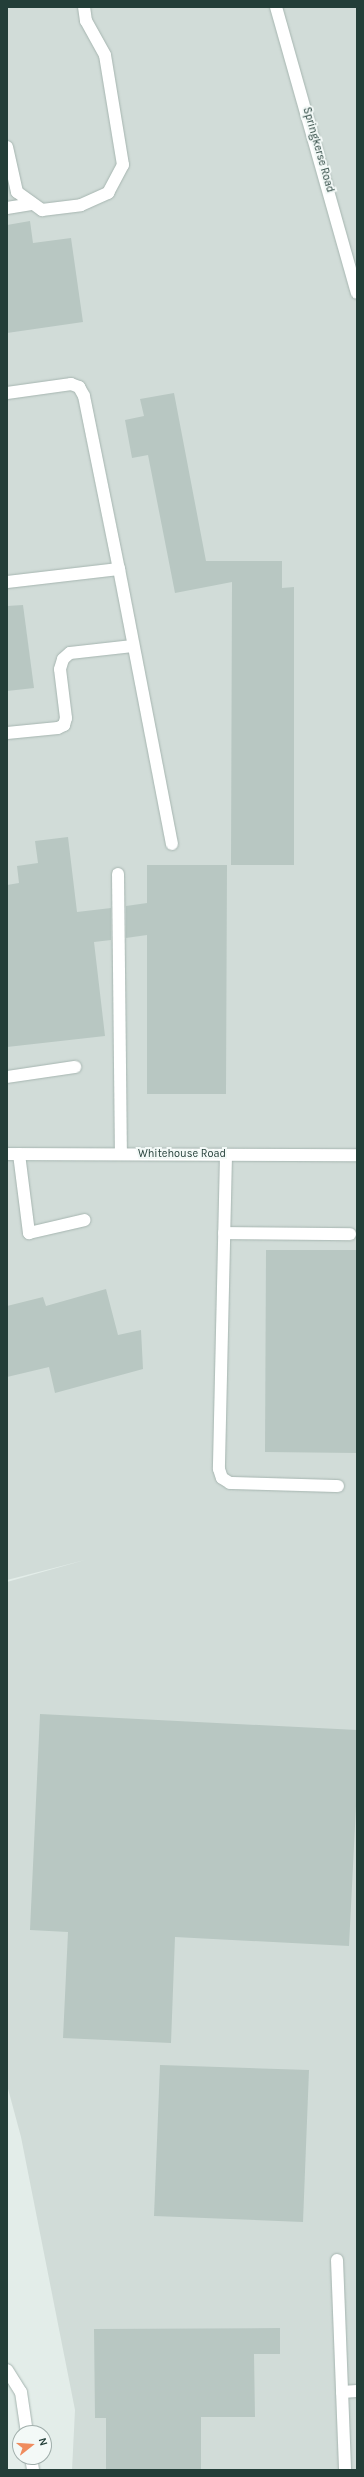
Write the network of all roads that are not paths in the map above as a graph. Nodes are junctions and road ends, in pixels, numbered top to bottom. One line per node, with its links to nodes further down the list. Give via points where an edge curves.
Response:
1 (84, 7): 4 (street, via 86,21 105,55 123,165 108,193 81,205 42,210)
2 (276, 7): 6 (street, Springkerse Road)
3 (7, 147): 4 (street, via 17,192)
4 (33, 204): 5 (street)
5 (7, 208)
6 (357, 293)
7 (7, 393): 8 (street, via 71,384 79,387 84,396)
8 (119, 569): 9 (street); 10 (street)
9 (7, 582)
10 (133, 646): 11 (street, via 70,653 63,659 60,669 66,718 64,725 58,728); 12 (street)
11 (7, 734)
12 (172, 844)
13 (118, 874): 17 (street)
14 (75, 1067): 15 (street)
15 (7, 1077)
16 (13, 1154): 17 (street, Whitehouse Road); 20 (street, via 29,1233)
17 (121, 1154): 18 (street, Whitehouse Road)
18 (226, 1155): 19 (street, Whitehouse Road); 21 (street)
19 (357, 1155)
20 (85, 1220)
21 (224, 1233): 22 (street); 23 (street, via 219,1470 222,1478 230,1483)
22 (350, 1234)
23 (338, 1486)
24 (337, 2260): 27 (street)
25 (7, 2370): 28 (street, via 21,2392)
26 (357, 2390): 27 (street)
27 (342, 2392): 29 (street)
28 (26, 2425)
29 (345, 2470)

